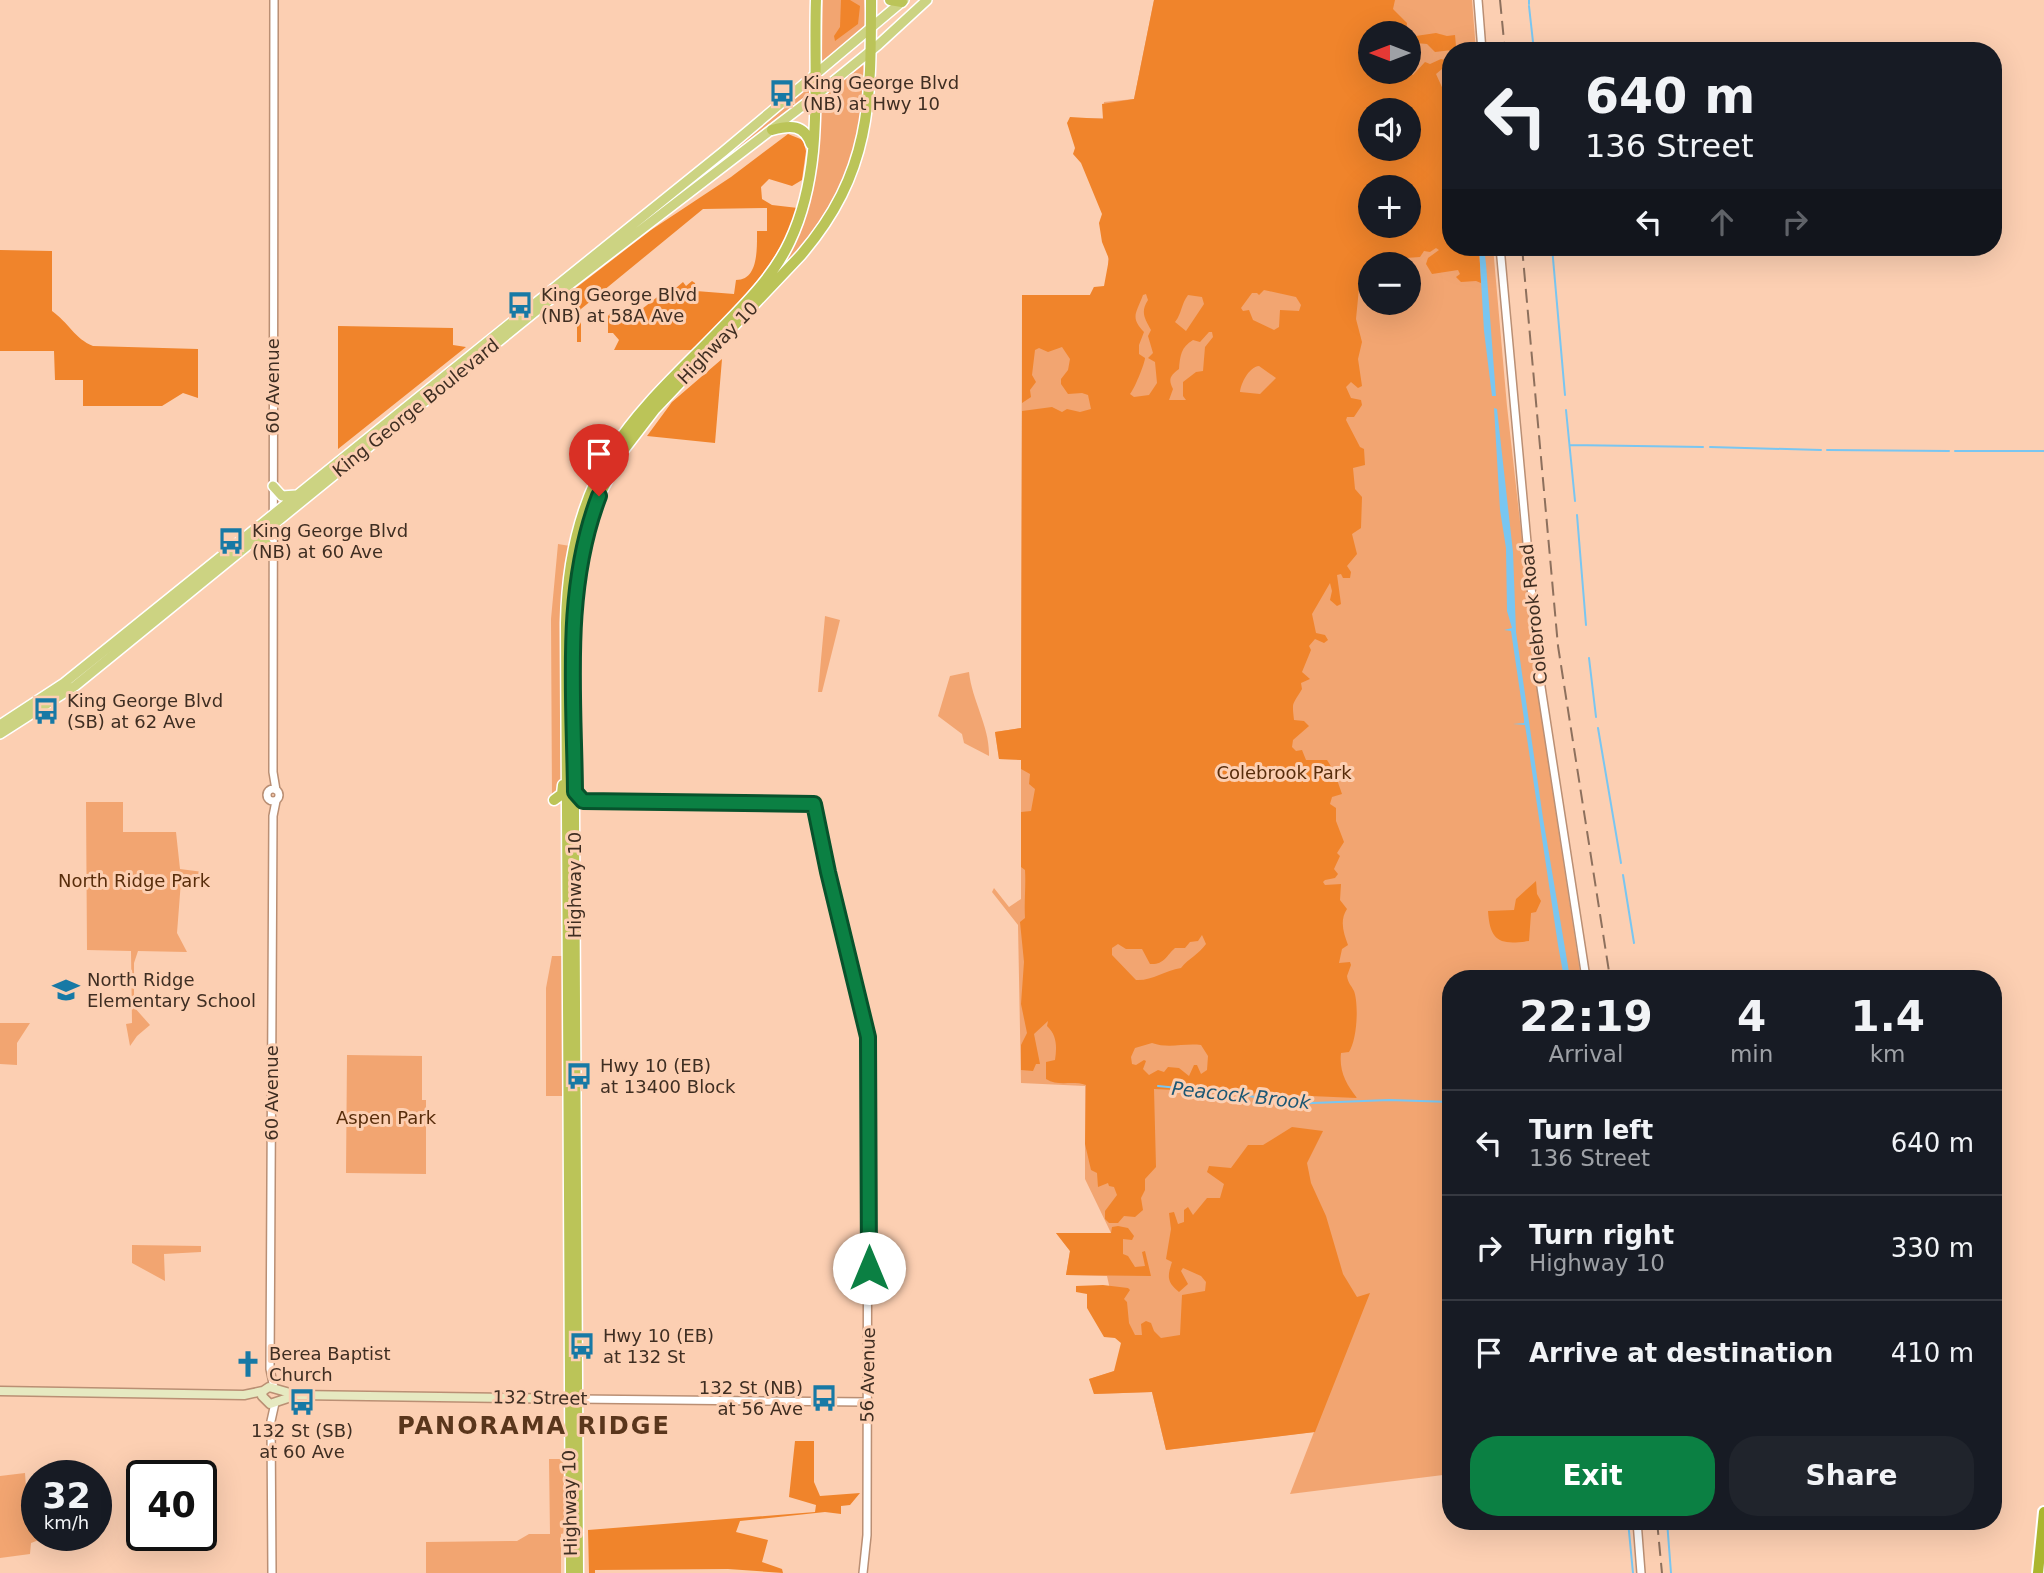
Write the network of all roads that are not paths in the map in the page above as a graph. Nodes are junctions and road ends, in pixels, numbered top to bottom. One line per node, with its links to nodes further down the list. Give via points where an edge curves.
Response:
1 (274, 0): 16 (street, 60 Avenue)
2 (816, 0): 11 (highway, Highway 10)
3 (871, 0): 8 (highway, Highway 10)
4 (890, 0): 7 (highway)
5 (927, 0): 10 (main road, King George Boulevard)
6 (1478, 0): 9 (street)
7 (903, 1): 8 (main road, King George Boulevard)
8 (871, 28): 10 (highway, Highway 10); 11 (main road, King George Boulevard)
9 (1481, 42)
10 (871, 51): 12 (main road, King George Boulevard); 23 (highway, Highway 10, via 871,88 861,146 826,224 655,409 622,452 599,496 575,587)
11 (814, 73): 12 (highway, Highway 10); 17 (main road, King George Boulevard, via 712,161)
12 (814, 97): 13 (main road, King George Boulevard); 14 (highway, Highway 10)
13 (772, 130): 14 (highway, via 799,128 806,133); 18 (main road, King George Boulevard)
14 (813, 152): 33 (highway, Highway 10, via 804,207 776,266 635,419 611,452 575,542 568,583 566,719)
15 (1501, 256): 26 (street, Colebrook Road, via 1539,674)
16 (273, 486): 17 (main road, via 282,496); 18 (street, 60 Avenue)
17 (297, 495): 18 (main road, King George Boulevard)
18 (273, 519): 19 (main road, King George Boulevard); 20 (street, 60 Avenue); 21 (main road, King George Boulevard, via 64,683)
19 (248, 545): 20 (main road, via 264,541); 22 (main road, King George Boulevard, via 75,686)
20 (274, 553): 27 (street, 60 Avenue, via 273,791 279,795 273,800)
21 (0, 724)
22 (0, 734)
23 (575, 792): 24 (highway); 25 (highway, Highway 10)
24 (583, 801): 25 (highway, via 578,807); 35 (street, 56 Avenue, via 814,804 868,1037)
25 (575, 877): 33 (highway, Highway 10)
26 (1585, 970)
27 (270, 1369): 28 (street, 60 Avenue); 29 (street, 60 Avenue)
28 (276, 1389): 29 (main road, 132 Street); 32 (main road, 132 Street); 34 (main road, via 279,1398)
29 (264, 1390): 31 (main road); 34 (main road)
30 (0, 1391): 31 (main road)
31 (244, 1395): 34 (main road)
32 (297, 1395): 33 (main road, 132 Street); 34 (main road, 132 Street)
33 (572, 1399): 35 (street, 132 Street); 39 (highway, Highway 10); 40 (highway, Highway 10)
34 (270, 1402): 38 (street)
35 (867, 1402): 41 (street, 56 Avenue)
36 (2044, 1512): 43 (highway)
37 (1638, 1530): 42 (street)
38 (272, 1573)
39 (570, 1573)
40 (578, 1573)
41 (863, 1573)
42 (1641, 1573)
43 (2038, 1573)

